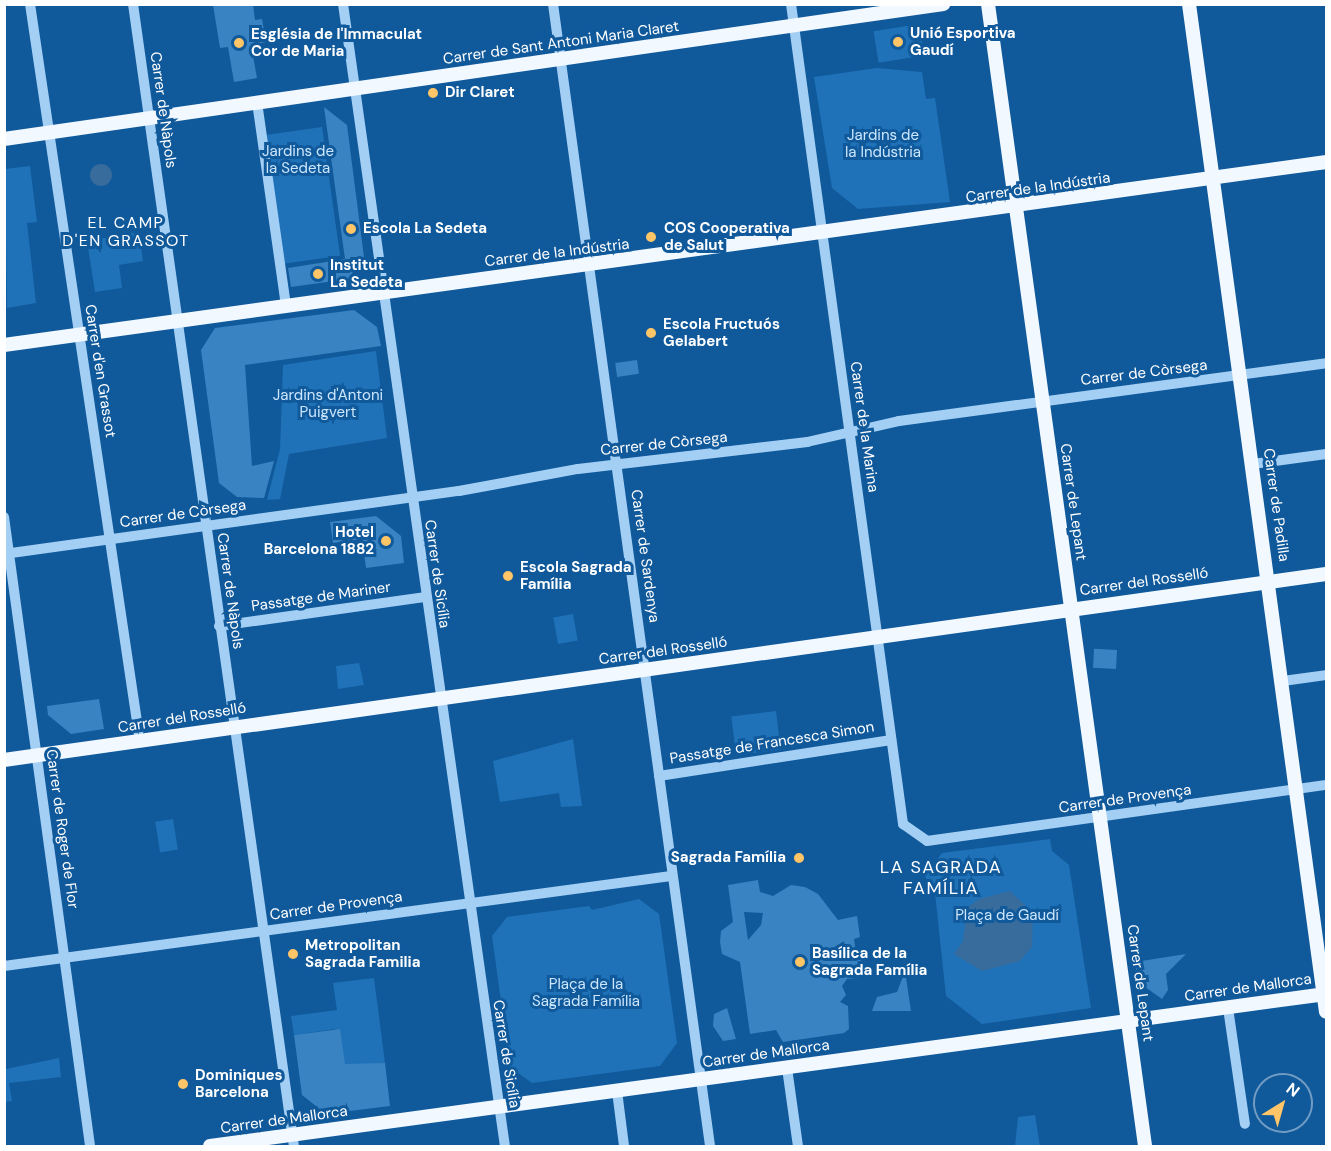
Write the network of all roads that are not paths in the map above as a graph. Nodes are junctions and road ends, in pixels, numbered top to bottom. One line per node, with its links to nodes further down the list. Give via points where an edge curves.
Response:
1 (30, 4): 14 (street, Carrer d'en Grassot)
2 (133, 4): 13 (street, Carrer de Nàpols)
3 (343, 4): 11 (street, Carrer de Sicília)
4 (554, 4): 10 (street, Carrer de Sardenya)
5 (790, 4): 9 (street, Carrer de la Marina)
6 (943, 4): 9 (main road, Carrer de Sant Antoni Maria Claret)
7 (988, 4): 18 (main road, Carrer de Lepant)
8 (1189, 4): 17 (main road, Carrer de Padilla)
9 (793, 27): 10 (main road, Carrer de Sant Antoni Maria Claret); 19 (street, Carrer de la Marina)
10 (562, 60): 11 (main road, Carrer de Sant Antoni Maria Claret); 20 (street, Carrer de Sardenya)
11 (354, 88): 12 (main road, Carrer de Sant Antoni Maria Claret); 21 (street, Carrer de Sicília)
12 (257, 102): 13 (main road, Carrer de Sant Antoni Maria Claret); 22 (street)
13 (148, 117): 14 (main road, Carrer de Sant Antoni Maria Claret); 23 (street, Carrer de Nàpols)
14 (49, 133): 15 (main road, Carrer de Sant Antoni Maria Claret); 24 (street, Carrer d'en Grassot)
15 (4, 139)
16 (1326, 162): 17 (main road, Carrer de la Indústria)
17 (1213, 179): 18 (main road, Carrer de la Indústria); 27 (main road, Carrer de Padilla)
18 (1013, 208): 19 (main road, Carrer de la Indústria); 28 (main road, Carrer de Lepant)
19 (820, 233): 20 (main road, Carrer de la Indústria); 29 (street, Carrer de la Marina)
20 (590, 266): 21 (main road, Carrer de la Indústria); 32 (street, Carrer de Sardenya)
21 (383, 292): 22 (main road, Carrer de la Indústria); 33 (street, Carrer de Sicília)
22 (286, 305): 23 (main road, Carrer de la Indústria)
23 (177, 320): 24 (main road, Carrer de la Indústria); 35 (street, Carrer de Nàpols)
24 (79, 334): 25 (main road, Carrer de la Indústria); 36 (street, Carrer d'en Grassot)
25 (4, 345)
26 (1326, 363): 27 (street, Carrer de Còrsega)
27 (1240, 375): 28 (street, Carrer de Còrsega); 31 (main road, Carrer de Padilla)
28 (1043, 401): 29 (street, Carrer de Còrsega); 41 (main road, Carrer de Lepant)
29 (850, 431): 32 (street, Carrer de Còrsega, via 795,443); 43 (street, Carrer de la Marina)
30 (1326, 454): 31 (street)
31 (1253, 464): 39 (main road, Carrer de Padilla)
32 (617, 465): 33 (street, Carrer de Còrsega); 44 (street, Carrer de Sardenya)
33 (411, 497): 35 (street, Carrer de Còrsega); 40 (street, Carrer de Sicília)
34 (4, 516): 37 (street, Carrer de Roger de Flor)
35 (205, 526): 36 (street, Carrer de Còrsega); 42 (street, Carrer de Nàpols)
36 (111, 539): 37 (street, Carrer de Còrsega); 50 (street, Carrer d'en Grassot)
37 (7, 553): 51 (street, Carrer de Roger de Flor)
38 (1326, 574): 39 (main road, Carrer del Rosselló)
39 (1270, 581): 41 (main road, Carrer del Rosselló); 46 (main road, Carrer de Padilla)
40 (426, 597): 42 (street, Passatge de Mariner); 47 (street, Carrer de Sicília)
41 (1072, 608): 43 (main road, Carrer del Rosselló); 56 (main road, Carrer de Lepant)
42 (219, 626): 48 (street, Carrer de Nàpols)
43 (878, 637): 44 (main road, Carrer del Rosselló); 49 (street, Carrer de la Marina)
44 (645, 671): 47 (main road, Carrer del Rosselló); 53 (street, Carrer de Sardenya)
45 (1326, 675): 46 (street)
46 (1283, 681): 55 (main road, Carrer de Padilla)
47 (440, 697): 48 (main road, Carrer del Rosselló); 59 (street, Carrer de Sicília)
48 (233, 728): 50 (main road, Carrer del Rosselló); 60 (street, Carrer de Nàpols)
49 (891, 740): 53 (street, Passatge de Francesca Simon); 57 (street, Carrer de la Marina, via 903,824)
50 (140, 742): 51 (main road, Carrer del Rosselló)
51 (37, 756): 52 (main road, Carrer del Rosselló); 61 (street, Carrer de Roger de Flor)
52 (4, 760)
53 (659, 776): 58 (street, Carrer de Sardenya)
54 (1326, 785): 55 (street, Carrer de Provença)
55 (1297, 789): 56 (street, Carrer de Provença); 63 (main road, Carrer de Padilla)
56 (1101, 817): 57 (street, Carrer de Provença); 66 (main road, Carrer de Lepant)
57 (927, 842)
58 (671, 876): 59 (street, Carrer de Provença); 68 (street, Carrer de Sardenya)
59 (468, 904): 60 (street, Carrer de Provença); 70 (street, Carrer de Sicília)
60 (264, 931): 61 (street, Carrer de Provença); 72 (street, Carrer de Nàpols)
61 (64, 958): 62 (street, Carrer de Provença); 73 (street, Carrer de Roger de Flor)
62 (4, 966)
63 (1325, 994): 64 (main road, Carrer de Mallorca); 65 (main road, Carrer de Padilla)
64 (1228, 1008): 66 (main road, Carrer de Mallorca); 71 (street)
65 (1326, 1011)
66 (1128, 1020): 67 (main road, Carrer de Mallorca); 79 (main road, Carrer de Lepant)
67 (787, 1068): 68 (main road, Carrer de Mallorca); 78 (street)
68 (700, 1080): 69 (main road, Carrer de Mallorca); 77 (street, Carrer de Sardenya)
69 (617, 1090): 70 (main road, Carrer de Mallorca); 76 (street)
70 (499, 1106): 72 (main road, Carrer de Mallorca); 75 (street, Carrer de Sicília)
71 (1245, 1124)
72 (293, 1141): 74 (main road, Carrer de Mallorca)
73 (90, 1146)
74 (210, 1146)
75 (505, 1146)
76 (624, 1146)
77 (710, 1146)
78 (798, 1146)
79 (1145, 1146)

